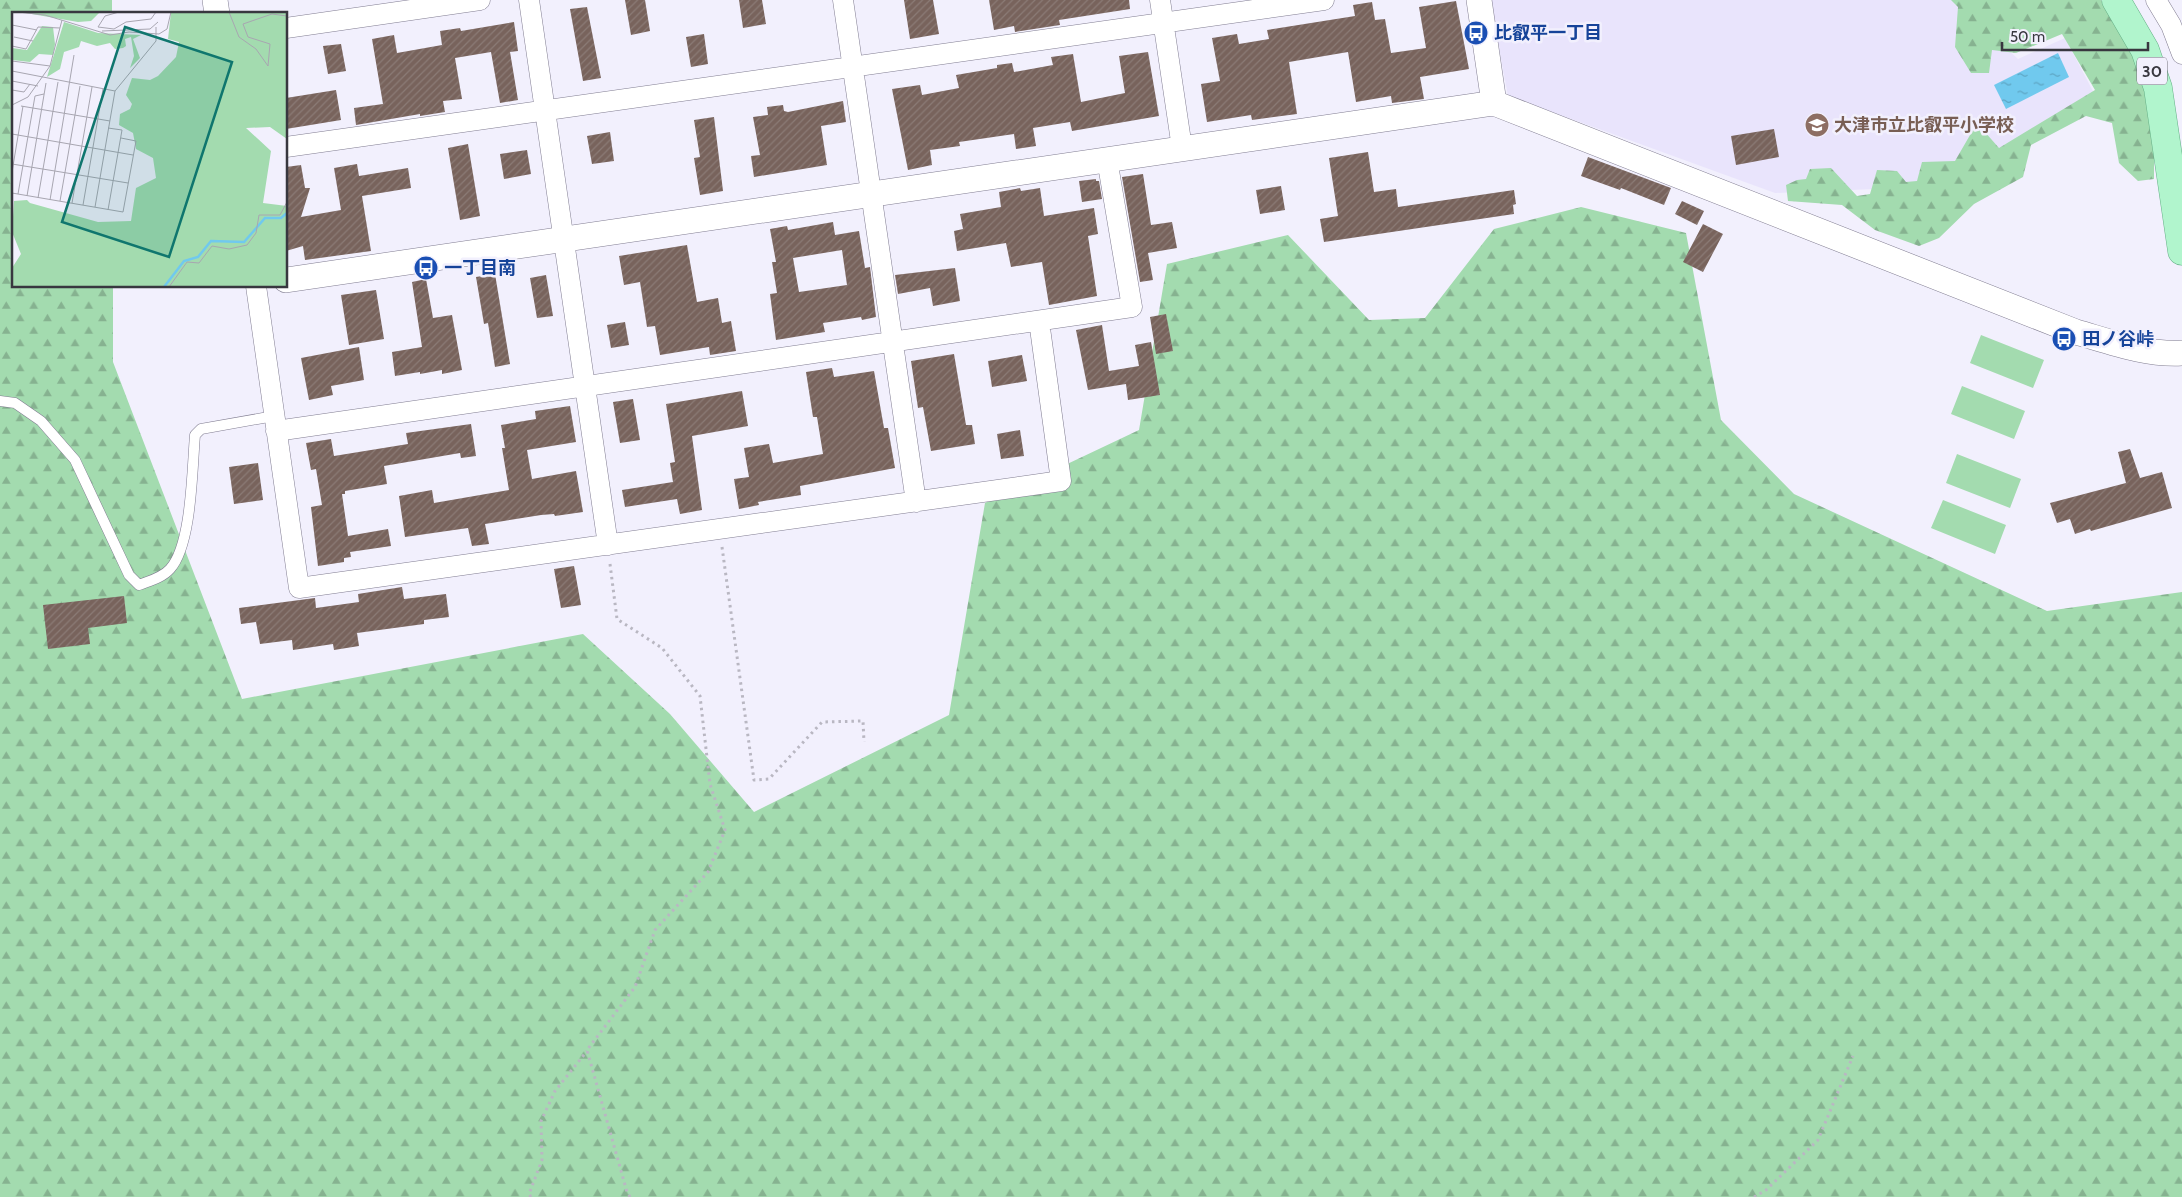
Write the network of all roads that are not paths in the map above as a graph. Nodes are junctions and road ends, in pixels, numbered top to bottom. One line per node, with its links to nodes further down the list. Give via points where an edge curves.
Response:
1 (480, 0): 10 (street)
2 (529, 0): 14 (street)
3 (843, 0): 12 (street)
4 (1160, 0): 9 (street)
5 (1324, 0): 9 (street)
6 (1479, 0): 13 (street)
7 (2116, 0): 17 (main road, 30, via 2145,50)
8 (2156, 0): 11 (street, via 2171,25)
9 (1164, 23): 12 (street); 16 (street)
10 (288, 28)
11 (2182, 54)
12 (853, 67): 14 (street); 19 (street)
13 (1494, 103): 16 (street); 26 (street, via 2076,332 2142,350)
14 (544, 110): 15 (street); 20 (street)
15 (288, 147)
16 (1182, 148): 18 (street)
17 (2174, 154): 21 (main road, 30)
18 (1106, 159): 19 (street); 24 (street, via 1132,307)
19 (871, 194): 20 (street); 25 (street)
20 (563, 239): 22 (street); 27 (street)
21 (2182, 251)
22 (288, 280)
23 (256, 288): 29 (street)
24 (1039, 321): 25 (street); 30 (street, via 1061,481)
25 (892, 342): 27 (street); 30 (street)
26 (2182, 353)
27 (585, 386): 29 (street); 31 (street)
28 (0, 401): 29 (lane, via 15,402 41,421 75,460 129,575 139,585 170,569 185,540 195,435 201,429)
29 (275, 423): 31 (street, via 299,588)
30 (916, 502): 31 (street)
31 (608, 545)

